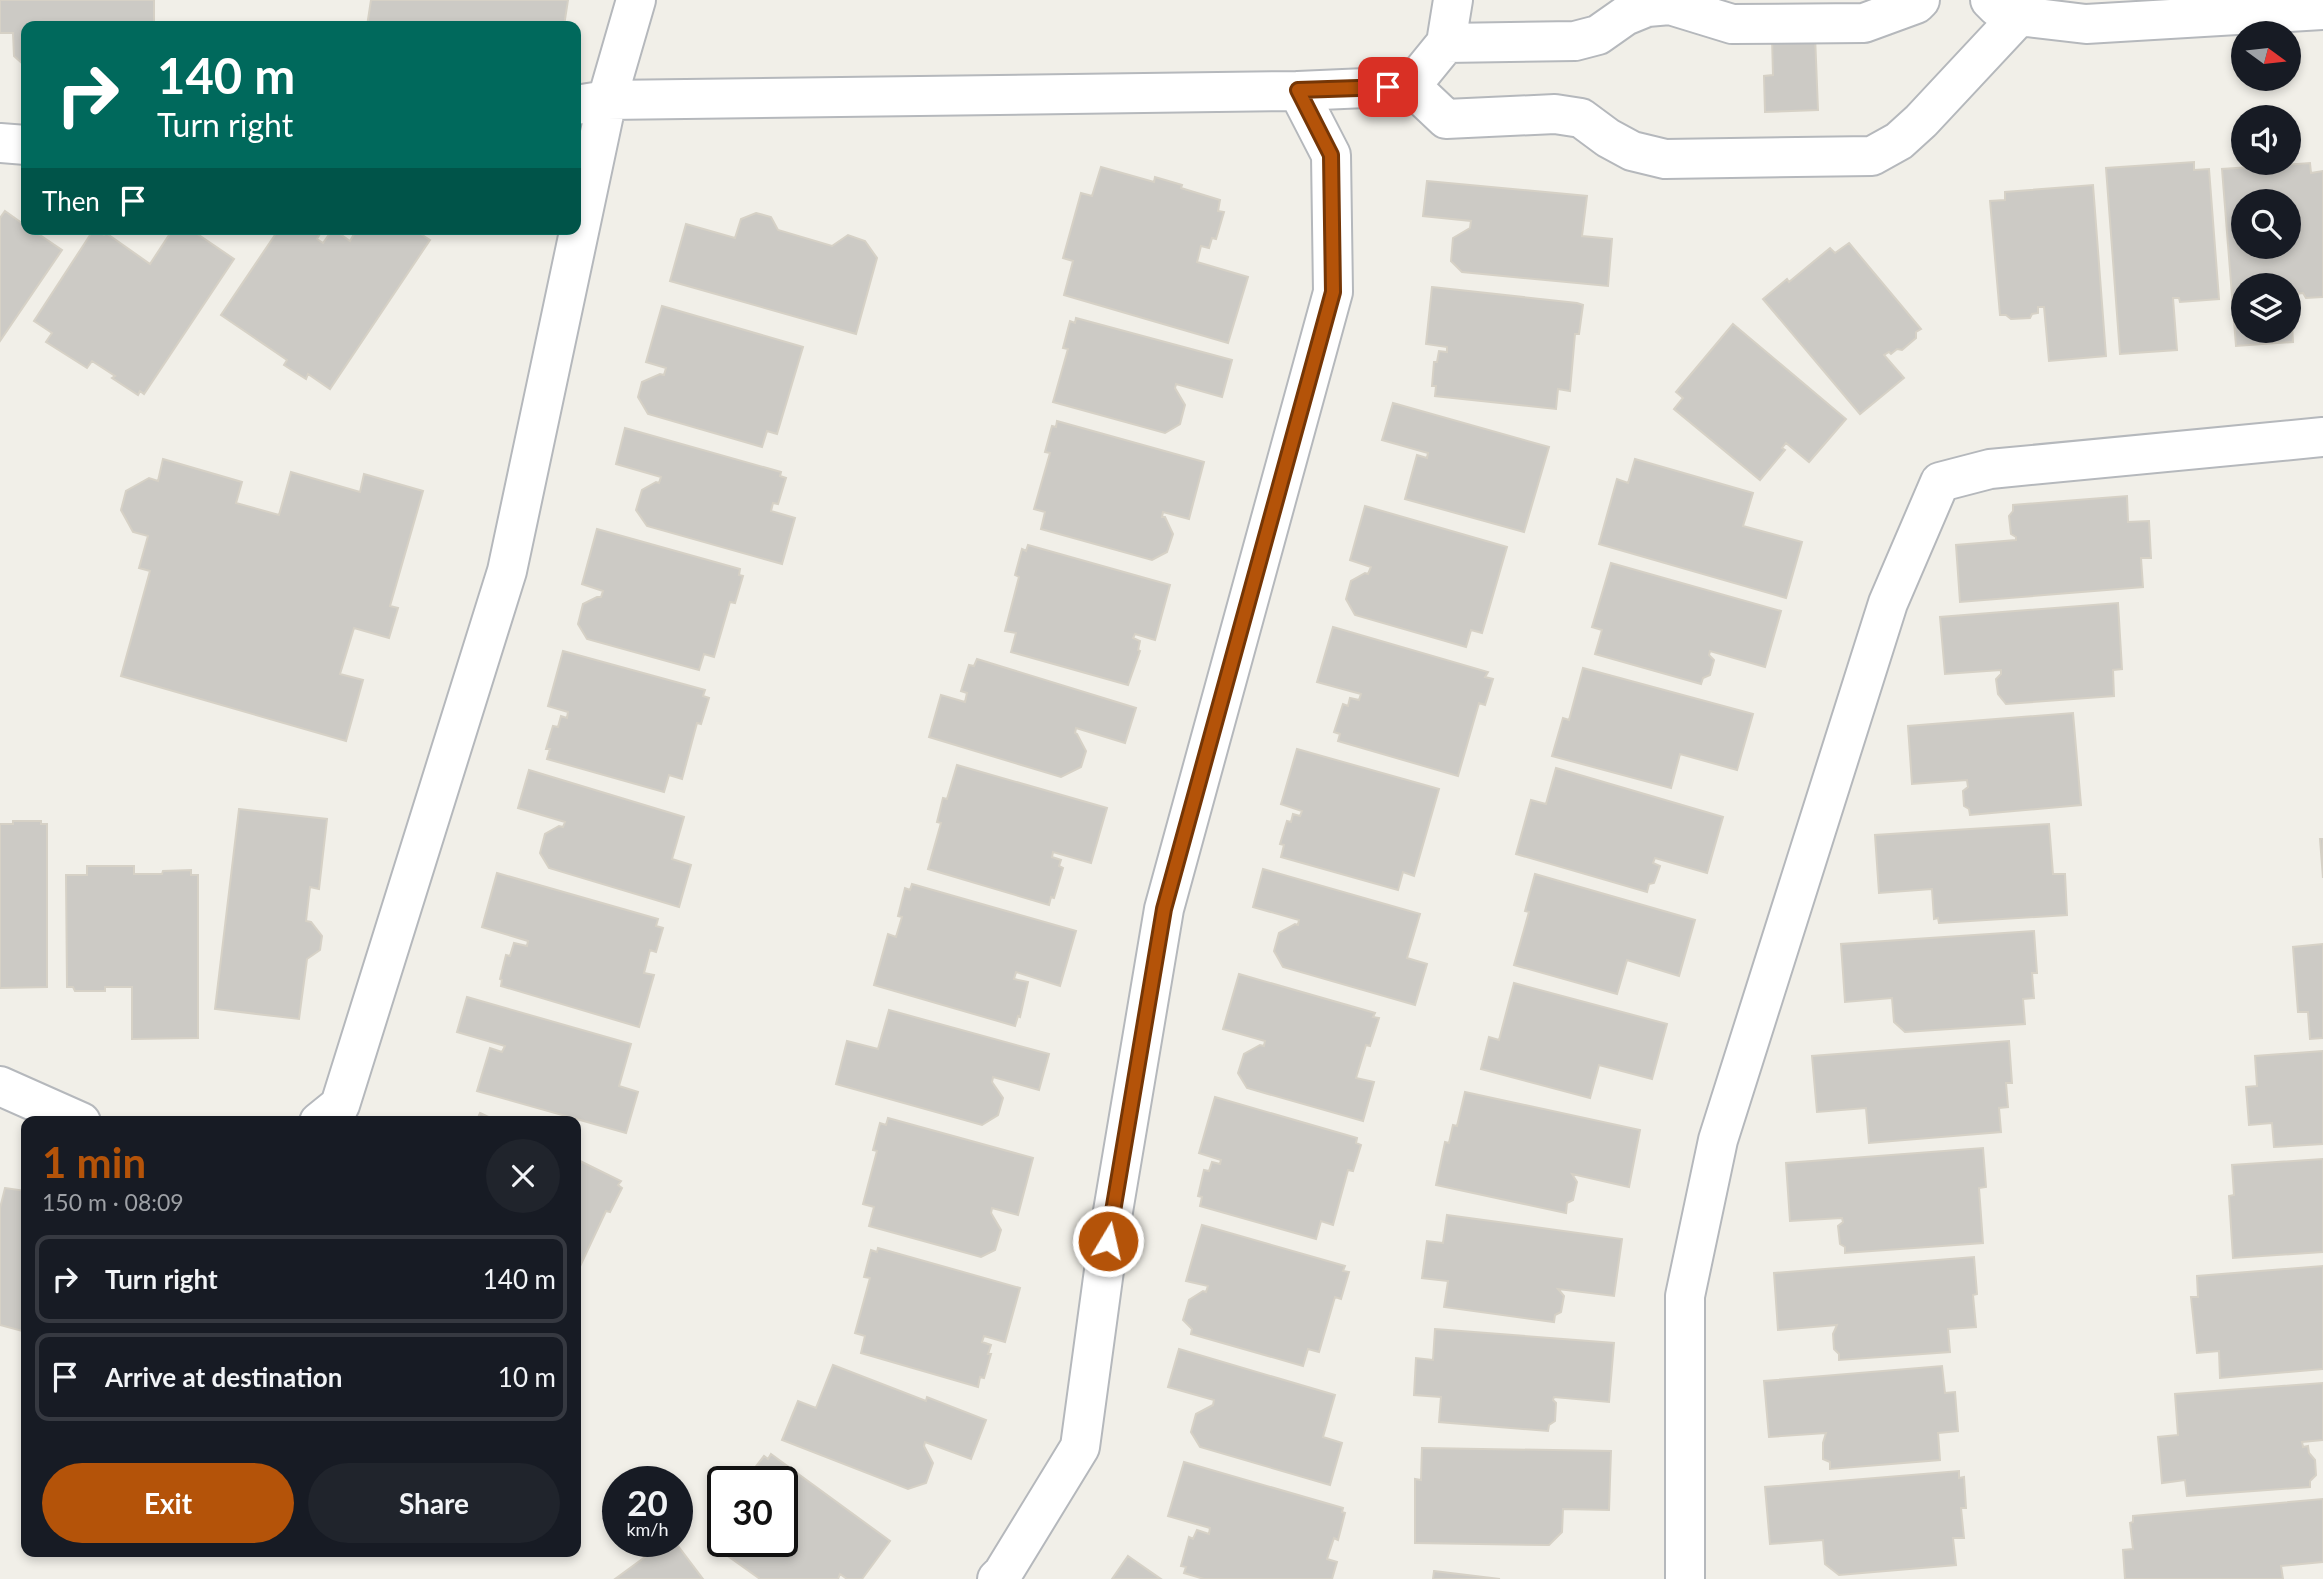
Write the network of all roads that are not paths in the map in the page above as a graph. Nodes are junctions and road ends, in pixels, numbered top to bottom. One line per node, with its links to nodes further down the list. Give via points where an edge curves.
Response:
1 (636, 0): 9 (street)
2 (1453, 0): 6 (street)
3 (1920, 0): 6 (street, via 1864,23 1732,24 1670,5 1647,7 1598,35 1575,41)
4 (2005, 8): 5 (street, via 2086,24); 7 (street, via 1921,121 1872,156 1665,159 1632,151 1581,118 1555,114 1446,119)
5 (2323, 10)
6 (1447, 43): 7 (street)
7 (1411, 86): 8 (street)
8 (1298, 90): 9 (street); 18 (street, via 1331,155 1333,292 1164,909 1108,1241 1080,1447)
9 (592, 102): 12 (street)
10 (0, 144): 11 (street)
11 (21, 145)
12 (581, 163)
13 (568, 235): 17 (street, via 507,571 340,1105)
14 (2323, 437): 19 (street, via 1990,469 1940,482 1888,603 1718,1140 1685,1296)
15 (0, 1086): 16 (street)
16 (68, 1116)
17 (326, 1116)
18 (996, 1579)
19 (1685, 1579)

